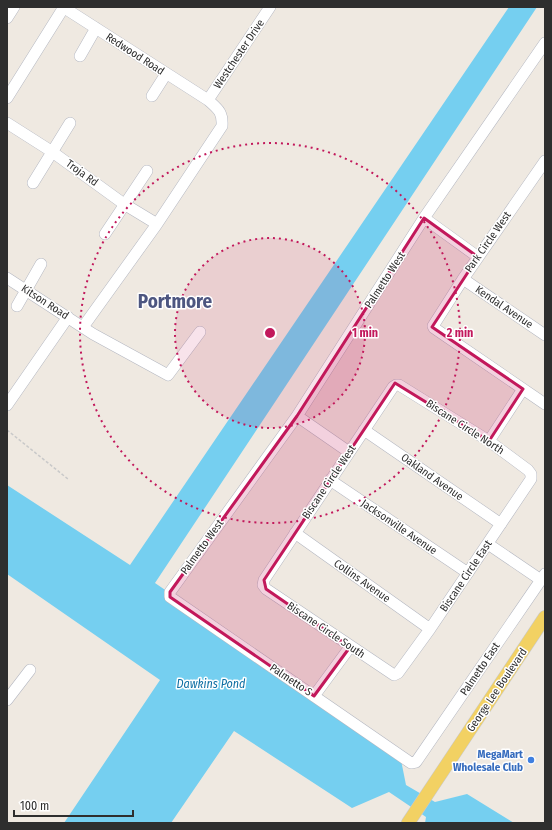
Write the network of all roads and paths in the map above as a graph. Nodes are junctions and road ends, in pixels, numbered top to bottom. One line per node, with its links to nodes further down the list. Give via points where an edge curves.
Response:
1 (14, 7): 4 (street)
2 (63, 7): 5 (street, Redwood Road); 10 (street)
3 (270, 7): 11 (street, Westchester Drive)
4 (7, 18)
5 (96, 28): 7 (street); 8 (street, Redwood Road)
6 (545, 43): 20 (street, Palmetto West)
7 (80, 56)
8 (166, 74): 9 (street); 11 (street, Redwood Road)
9 (152, 96)
10 (7, 98)
11 (208, 100): 21 (street, Redwood Road, via 223,116 222,126)
12 (7, 123): 14 (street, Troja Rd)
13 (70, 123): 14 (street)
14 (51, 151): 18 (street); 19 (street, Troja Rd)
15 (545, 160): 17 (street, Park Circle West)
16 (147, 171): 19 (street)
17 (541, 174): 23 (street, Park Circle West)
18 (33, 183)
19 (124, 204): 21 (street, Troja Rd); 22 (street)
20 (424, 218): 23 (street); 37 (street, Palmetto West)
21 (157, 224): 30 (street, Redwood Road)
22 (105, 234)
23 (478, 257): 26 (street, Park Circle West)
24 (42, 264): 27 (street)
25 (7, 278): 27 (street, Kitson Road)
26 (463, 279): 32 (street, Kendal Avenue); 34 (street, Park Circle West, via 434,328)
27 (26, 290): 28 (street); 29 (street, Kitson Road)
28 (16, 306)
29 (68, 317): 30 (street, Kitson Road); 36 (street)
30 (83, 327): 31 (street, Kitson Road, via 168,375)
31 (200, 332)
32 (545, 335)
33 (396, 385): 39 (street, Biscane Circle West); 40 (street, Biscane Circle North)
34 (523, 389): 35 (street); 40 (street)
35 (545, 404)
36 (7, 405)
37 (297, 416): 41 (street); 51 (street, Palmetto West)
38 (7, 430): 43 (path)
39 (364, 430): 41 (street, Biscane Circle West); 45 (street, Oakland Avenue)
40 (489, 441): 42 (street, Biscane Circle North)
41 (349, 452): 44 (street, Biscane Circle West)
42 (531, 474): 45 (street, Biscane Circle East, via 531,479)
43 (68, 479)
44 (330, 480): 46 (street, Biscane Circle West); 48 (street, Jacksonville Avenue)
45 (501, 524): 47 (street, Biscane Circle East)
46 (295, 533): 50 (street, Biscane Circle West); 53 (street, Collins Avenue)
47 (488, 544): 48 (street, Biscane Circle East); 49 (street)
48 (468, 573): 53 (street, Biscane Circle East)
49 (543, 577): 59 (street, Palmetto East)
50 (264, 580): 54 (street, Biscane Circle South, via 263,585 266,589)
51 (169, 595): 57 (street, Palmetto S)
52 (545, 617): 60 (main road, George Lee Boulevard)
53 (430, 629): 56 (street, Biscane Circle East)
54 (350, 647): 56 (street, Biscane Circle South); 57 (street)
55 (30, 670): 58 (street)
56 (396, 674)
57 (314, 696): 59 (street, Palmetto S)
58 (7, 700)
59 (414, 763)
60 (408, 823)

